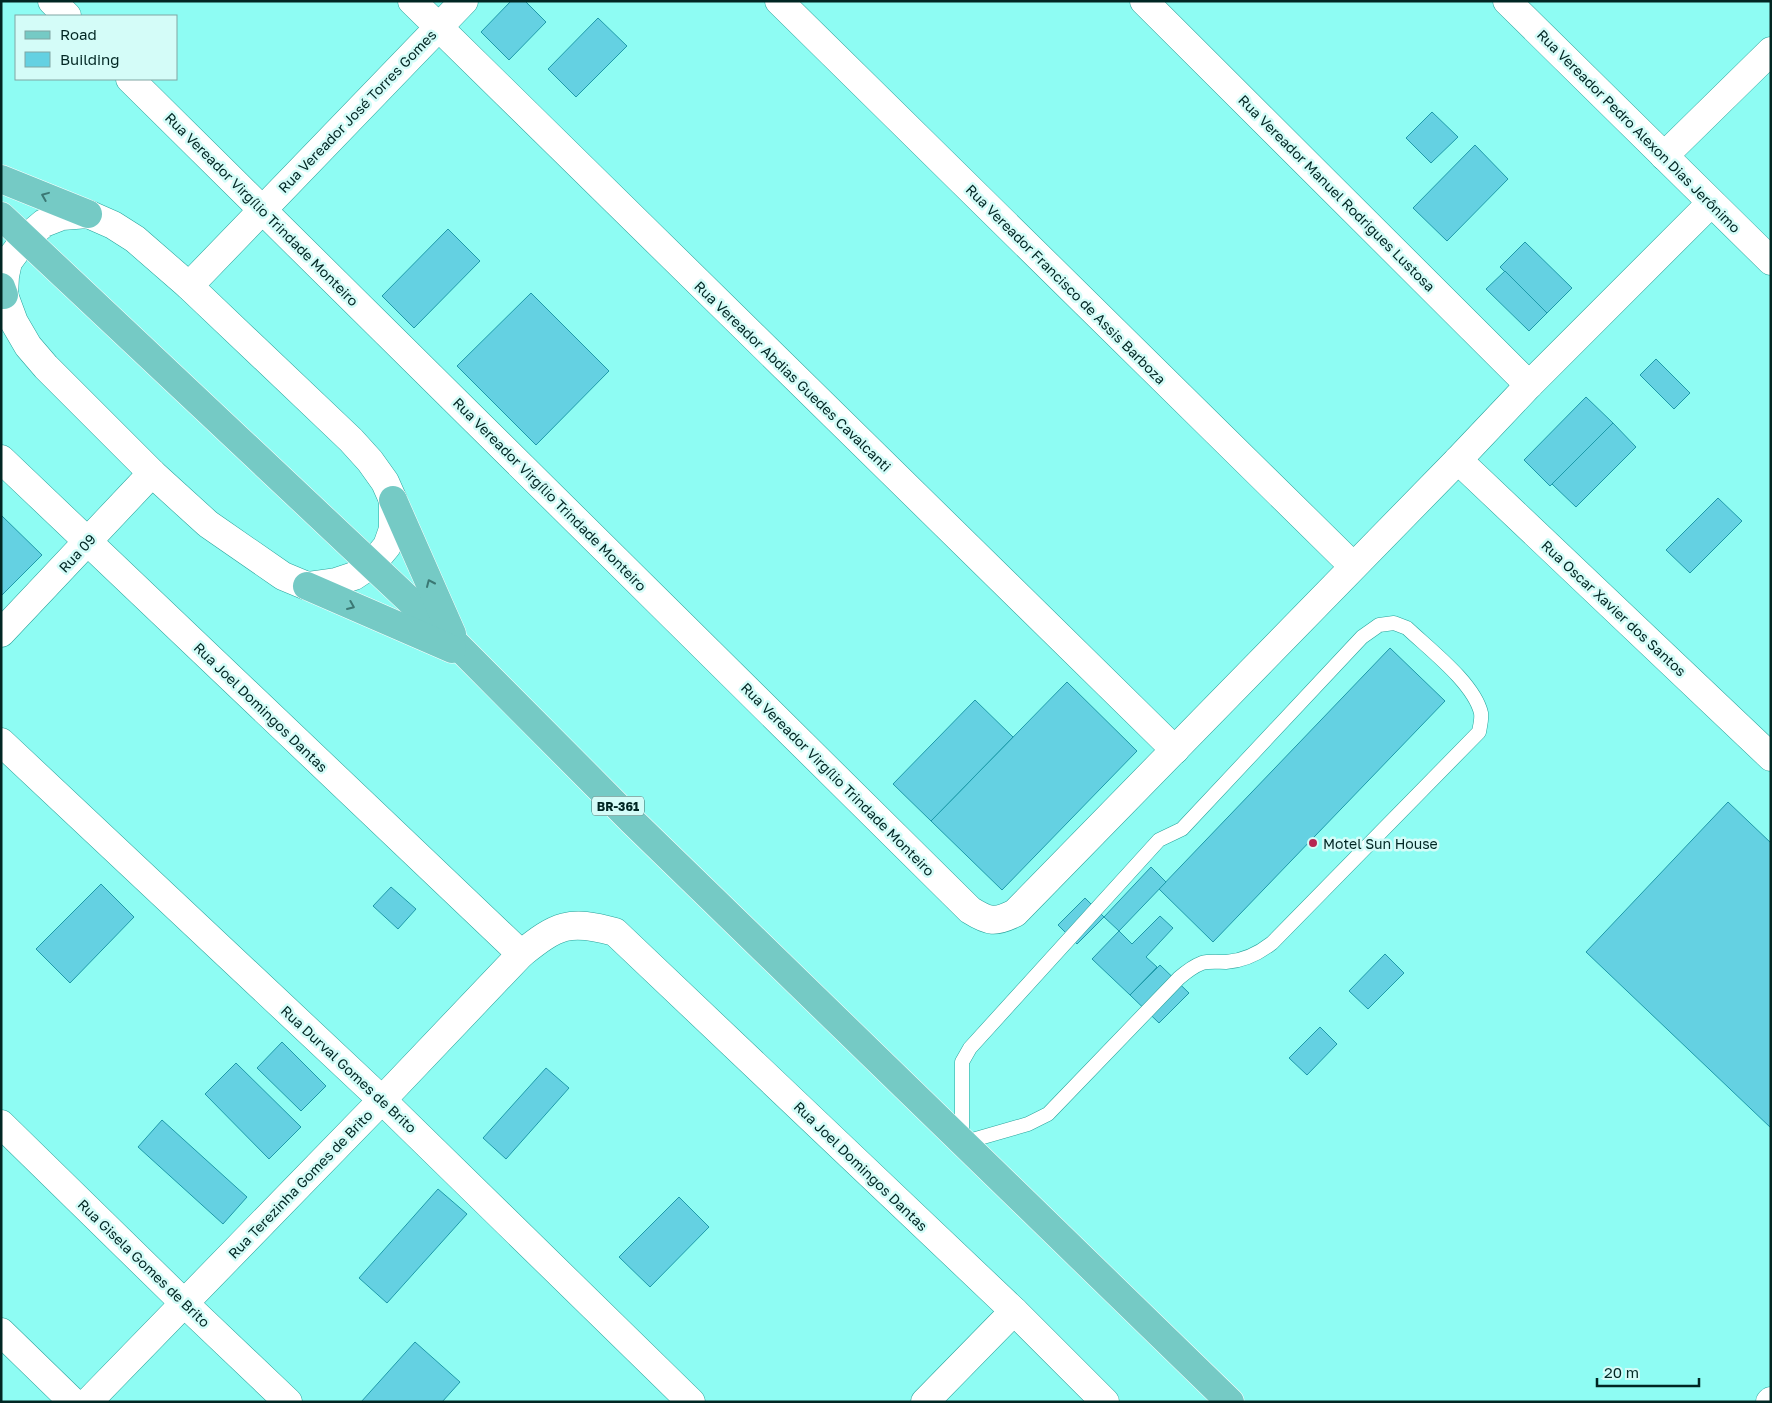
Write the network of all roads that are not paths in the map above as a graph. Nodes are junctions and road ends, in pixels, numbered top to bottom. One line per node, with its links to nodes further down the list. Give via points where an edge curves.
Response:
1 (52, 1): 7 (street)
2 (412, 1): 8 (street, Rua Vereador Abdias Guedes Cavalcanti)
3 (464, 1): 8 (street, Rua Vereador José Torres Gomes)
4 (779, 1): 28 (street, Rua Vereador Francisco de Assis Barboza)
5 (1144, 1): 21 (street, Rua Vereador Manuel Rodrigues Lustosa)
6 (1507, 1): 11 (street, Rua Vereador Pedro Alexon Dias Jerônimo)
7 (66, 15)
8 (438, 27): 14 (street, Rua Vereador José Torres Gomes); 33 (street, Rua Vereador Abdias Guedes Cavalcanti)
9 (1771, 51): 11 (street)
10 (131, 80): 14 (street, Rua Vereador Virgílio Trindade Monteiro)
11 (1664, 156): 13 (street, Rua Vereador Pedro Alexon Dias Jerônimo)
12 (1, 179): 15 (main road, one-way to 12)
13 (1711, 203): 18 (street, Rua Vereador Pedro Alexon Dias Jerônimo); 21 (street)
14 (263, 210): 19 (street, Rua Vereador José Torres Gomes); 33 (street, Rua Vereador Virgílio Trindade Monteiro, via 970,910 986,920 1001,920 1015,913)
15 (88, 214): 17 (street, via 62,216 44,223); 19 (street, via 135,239)
16 (1, 216): 17 (main road, BR-361)
17 (26, 239): 20 (street, via 8,262); 27 (main road, BR-361)
18 (1771, 261)
19 (189, 286): 25 (street, via 351,440 386,482)
20 (3, 291): 24 (street, via 14,322 28,346)
21 (1529, 385): 23 (street)
22 (1, 459): 26 (street, Rua Joel Domingos Dantas)
23 (1458, 460): 28 (street); 34 (street, Rua Oscar Xavier dos Santos)
24 (152, 473): 26 (street, Rua 09); 29 (street, via 208,524 283,576)
25 (393, 500): 27 (street, via 393,529 387,546); 31 (main road, one-way to 25)
26 (87, 542): 30 (street, Rua 09); 36 (street, Rua Joel Domingos Dantas)
27 (372, 564): 29 (street, via 354,576 336,582); 31 (main road, BR-361)
28 (1353, 566): 33 (street)
29 (306, 586): 31 (main road, one-way to 31)
30 (1, 633)
31 (461, 650): 39 (main road, BR-361)
32 (1, 742): 37 (street, Rua Durval Gomes de Brito)
33 (1175, 750)
34 (1771, 757)
35 (615, 932): 36 (street, Rua Terezinha Gomes de Brito, via 592,925 569,925 545,934); 41 (street, Rua Joel Domingos Dantas)
36 (521, 954): 37 (street, Rua Terezinha Gomes de Brito)
37 (382, 1100): 40 (street, Rua Terezinha Gomes de Brito); 46 (street, Rua Durval Gomes de Brito)
38 (1, 1124): 40 (street, Rua Gisela Gomes de Brito)
39 (962, 1143): 39 (lane, via 1028,1124 1048,1114 1179,978 1204,963 1247,958 1272,943 1479,732 1482,715 1468,686 1407,628 1394,622 1362,636 1182,829 1159,840 970,1048 962,1062); 49 (main road, BR-361)
40 (184, 1303): 44 (street, Rua Terezinha Gomes de Brito); 45 (street, Rua Gisela Gomes de Brito)
41 (1014, 1312): 47 (street); 48 (street, Rua Joel Domingos Dantas)
42 (1, 1332): 43 (street)
43 (73, 1402)
44 (88, 1402)
45 (288, 1402)
46 (691, 1402)
47 (925, 1402)
48 (1106, 1402)
49 (1230, 1402)

